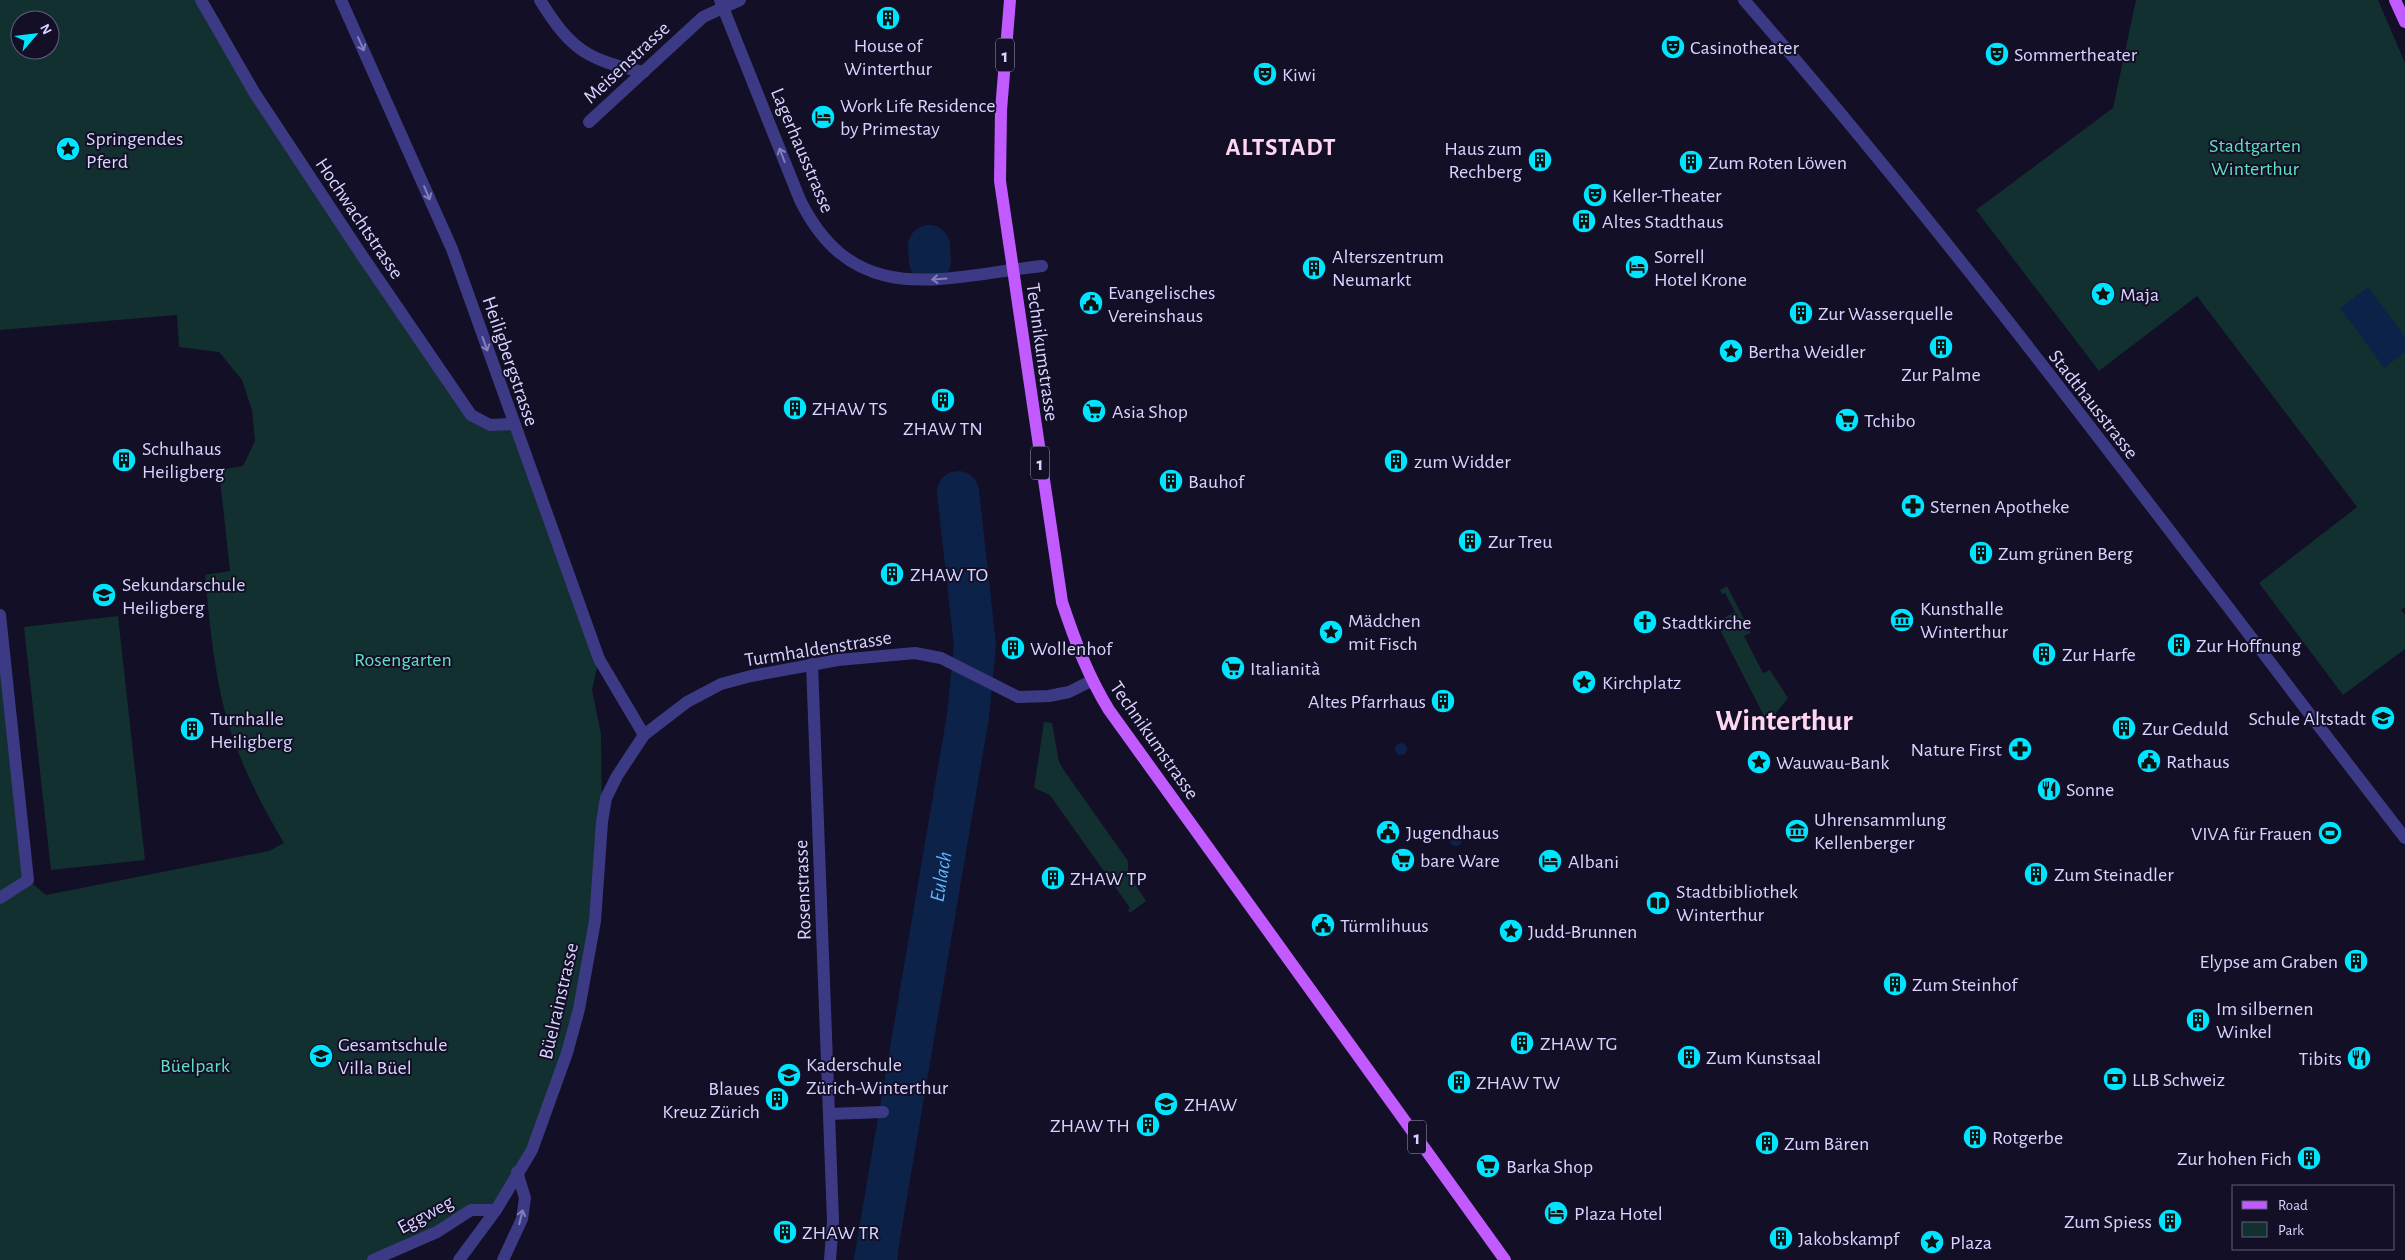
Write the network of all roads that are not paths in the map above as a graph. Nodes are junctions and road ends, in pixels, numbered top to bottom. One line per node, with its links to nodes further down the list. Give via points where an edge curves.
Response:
1 (201, 0): 14 (street, Hochwachtstrasse, via 259,100 471,415 490,425)
2 (341, 0): 14 (street, Heiligbergstrasse, one-way to 14, via 452,249)
3 (540, 0): 10 (street, via 563,35 579,49 610,65)
4 (740, 0): 8 (street, Meisenstrasse)
5 (1010, 0): 13 (main road, Technikumstrasse / 1, via 1001,110 1000,181)
6 (1744, 0): 19 (street, Stadthausstrasse, via 1841,111)
7 (2395, 0): 9 (main road)
8 (722, 4): 10 (street, Meisenstrasse, via 703,17); 13 (street, Lagerhausstrasse, one-way to 8, via 955,278 908,280 871,272 836,250 812,222 800,200)
9 (2405, 22)
10 (644, 72): 11 (street, Meisenstrasse)
11 (589, 122)
12 (1042, 266): 13 (street, Lagerhausstrasse)
13 (1012, 269): 17 (main road, Technikumstrasse / 1, via 1062,602)
14 (513, 424): 18 (street, Heiligbergstrasse, via 600,659)
15 (0, 615): 20 (street, via 28,880)
16 (812, 664): 17 (street, Turmhaldenstrasse, via 915,653 941,658 1018,697 1069,692); 18 (street, Turmhaldenstrasse, via 721,684 687,702); 22 (street, Rosenstrasse)
17 (1091, 681): 29 (main road, Technikumstrasse / 1)
18 (644, 735): 23 (street, Büelrainstrasse, via 606,798 595,921 579,1009 567,1054 532,1150)
19 (2405, 838)
20 (0, 898)
21 (883, 1112): 22 (street)
22 (829, 1114): 28 (street, Rosenstrasse, via 833,1221)
23 (517, 1172): 24 (street, Büelrainstrasse); 27 (street, one-way to 23, via 522,1219 525,1198)
24 (496, 1210): 25 (street, Eggweg, via 471,1210 437,1232); 26 (street, Büelrainstrasse)
25 (373, 1260)
26 (459, 1260)
27 (503, 1260)
28 (830, 1260)
29 (1505, 1260)

